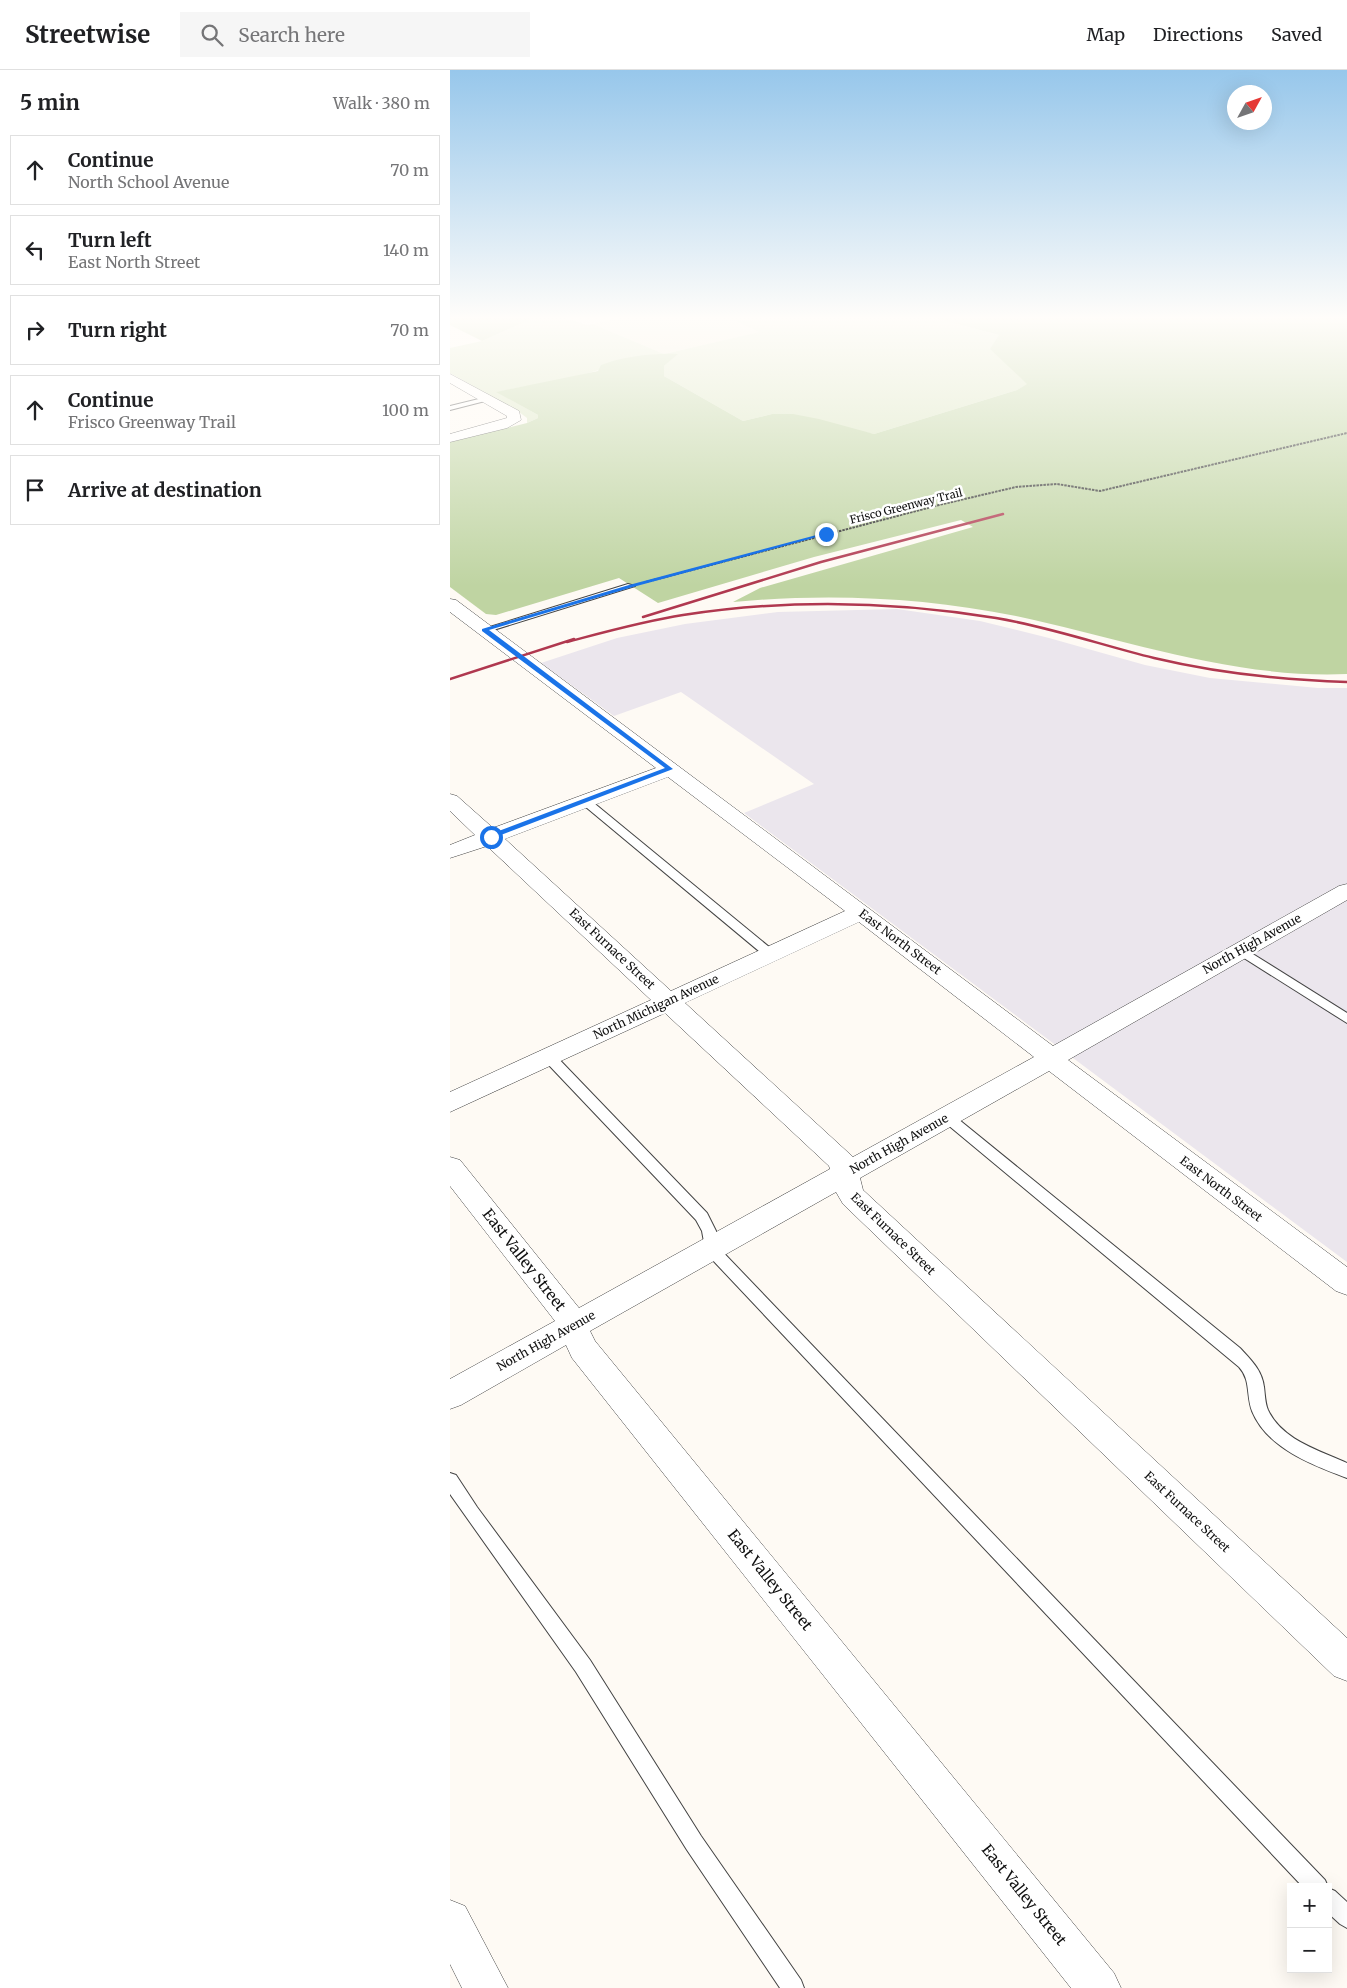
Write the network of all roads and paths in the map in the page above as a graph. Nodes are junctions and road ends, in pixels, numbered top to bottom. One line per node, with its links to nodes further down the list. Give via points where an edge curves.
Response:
1 (501, 407): 3 (street, via 514,414 514,420)
2 (1347, 433): 4 (path, Frisco Greenway Trail, via 1100,491 1057,484 1016,487)
3 (450, 438)
4 (631, 586): 6 (lane)
5 (450, 604): 6 (street, East North Street)
6 (484, 630): 7 (street, East North Street)
7 (670, 769): 9 (street); 13 (street, East North Street)
8 (450, 800): 10 (street, East Furnace Street)
9 (585, 801): 10 (street); 15 (lane)
10 (491, 837): 11 (street); 16 (street, East Furnace Street)
11 (450, 852)
12 (1347, 890): 14 (street, North High Avenue)
13 (862, 912): 15 (street, North Michigan Avenue); 19 (street, East North Street)
14 (1240, 950): 17 (lane); 19 (street, North High Avenue)
15 (770, 954): 16 (street, North Michigan Avenue)
16 (669, 1001): 18 (street, North Michigan Avenue); 23 (street, East Furnace Street, via 842,1162)
17 (1347, 1019)
18 (549, 1057): 20 (street, North Michigan Avenue); 24 (lane, via 702,1217 709,1231)
19 (1050, 1059): 21 (street, North High Avenue); 25 (street, East North Street)
20 (450, 1102)
21 (947, 1117): 23 (street, North High Avenue); 28 (lane, via 1234,1353 1252,1373 1260,1410 1281,1437 1303,1452)
22 (450, 1167): 26 (street, East Valley Street, via 565,1310)
23 (844, 1174): 24 (street, North High Avenue); 30 (street, East Furnace Street, via 853,1197)
24 (710, 1249): 26 (street, North High Avenue); 31 (lane)
25 (1347, 1284)
26 (572, 1327): 27 (street, North High Avenue); 37 (street, East Valley Street, via 583,1349)
27 (450, 1395)
28 (1347, 1471)
29 (450, 1480): 36 (lane, via 583,1666 694,1843)
30 (1347, 1663)
31 (1314, 1883)
32 (1332, 1902): 33 (lane)
33 (1347, 1917)
34 (450, 1921): 35 (street)
35 (486, 1988)
36 (793, 1988)
37 (1099, 1988)

